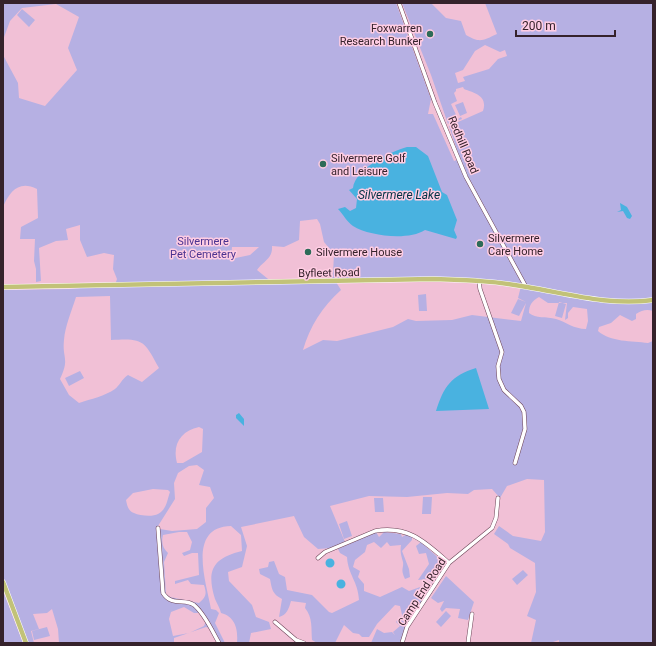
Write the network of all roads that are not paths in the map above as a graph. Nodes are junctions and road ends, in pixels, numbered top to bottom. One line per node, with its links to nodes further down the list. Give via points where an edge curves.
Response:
1 (399, 3): 4 (street, Redhill Road, via 435,103 466,178)
2 (479, 281): 3 (main road, Byfleet Road, via 433,279); 4 (main road, Byfleet Road); 6 (street, via 502,352 498,366 499,379 504,390 524,412 525,429)
3 (3, 287)
4 (526, 287): 5 (main road, Byfleet Road, via 598,301 638,303)
5 (653, 300)
6 (515, 463)
7 (498, 498): 10 (street, Camp End Road, via 492,528)
8 (158, 528): 15 (street, via 163,593 166,599 193,604 202,613)
9 (318, 558): 10 (street, via 325,552 380,530 407,532 419,538)
10 (449, 564): 17 (street, Camp End Road, via 407,628)
11 (3, 582): 14 (main road)
12 (472, 614): 18 (street)
13 (275, 622): 16 (street, via 296,640)
14 (26, 643)
15 (219, 643)
16 (304, 643)
17 (402, 643)
18 (468, 643)

